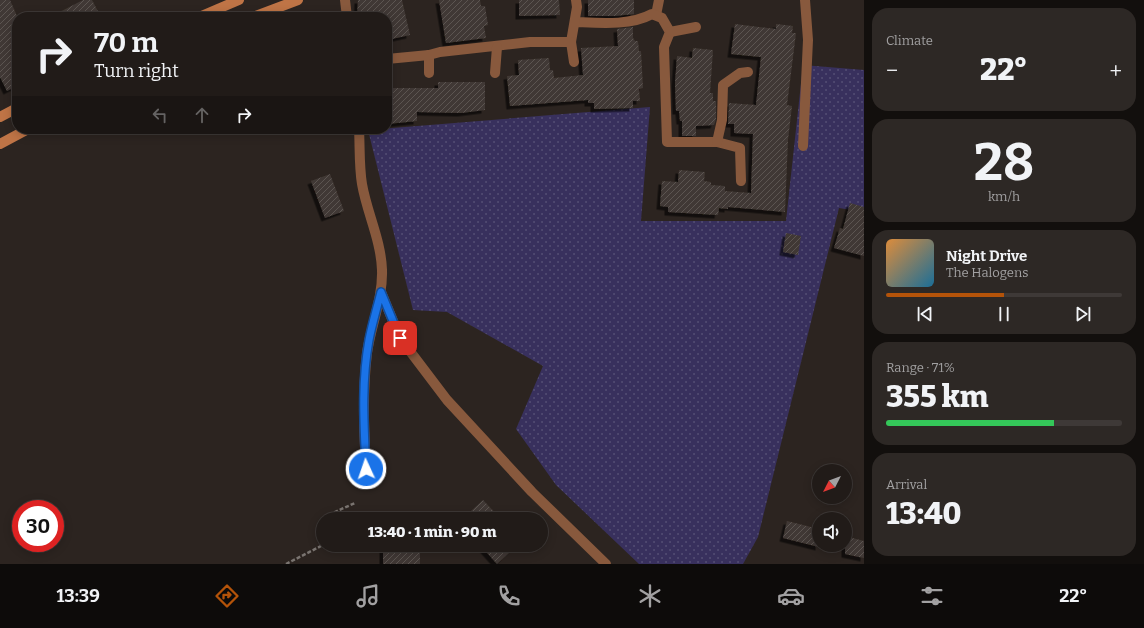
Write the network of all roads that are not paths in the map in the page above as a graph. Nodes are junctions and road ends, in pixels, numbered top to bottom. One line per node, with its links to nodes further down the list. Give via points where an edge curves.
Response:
1 (239, 0): 7 (street)
2 (298, 0): 8 (street)
3 (345, 0): 9 (street)
4 (576, 0): 11 (street)
5 (659, 0): 10 (street)
6 (805, 0): 28 (street, via 808,40)
7 (211, 12)
8 (266, 12)
9 (346, 12)
10 (656, 16): 11 (street, via 652,14 642,20 605,23); 13 (street, via 662,18)
11 (575, 22): 14 (street)
12 (696, 28): 13 (street)
13 (670, 32): 26 (street, via 664,47 667,142)
14 (571, 42): 15 (street, via 530,42); 18 (street)
15 (497, 47): 16 (street, via 440,52); 21 (street)
16 (429, 56): 17 (street); 20 (street)
17 (392, 59)
18 (574, 62)
19 (748, 72): 26 (street, via 740,73 723,85 722,120)
20 (429, 73)
21 (495, 73)
22 (12, 111): 23 (street)
23 (0, 117)
24 (19, 134): 27 (street)
25 (359, 134): 30 (street, via 362,183 380,250)
26 (717, 142): 29 (street, via 740,148)
27 (0, 144)
28 (803, 146)
29 (741, 181)
30 (381, 292): 31 (street, via 369,339 364,375 363,414); 32 (street, via 400,338 447,400 532,492)
31 (367, 481)
32 (606, 564)

